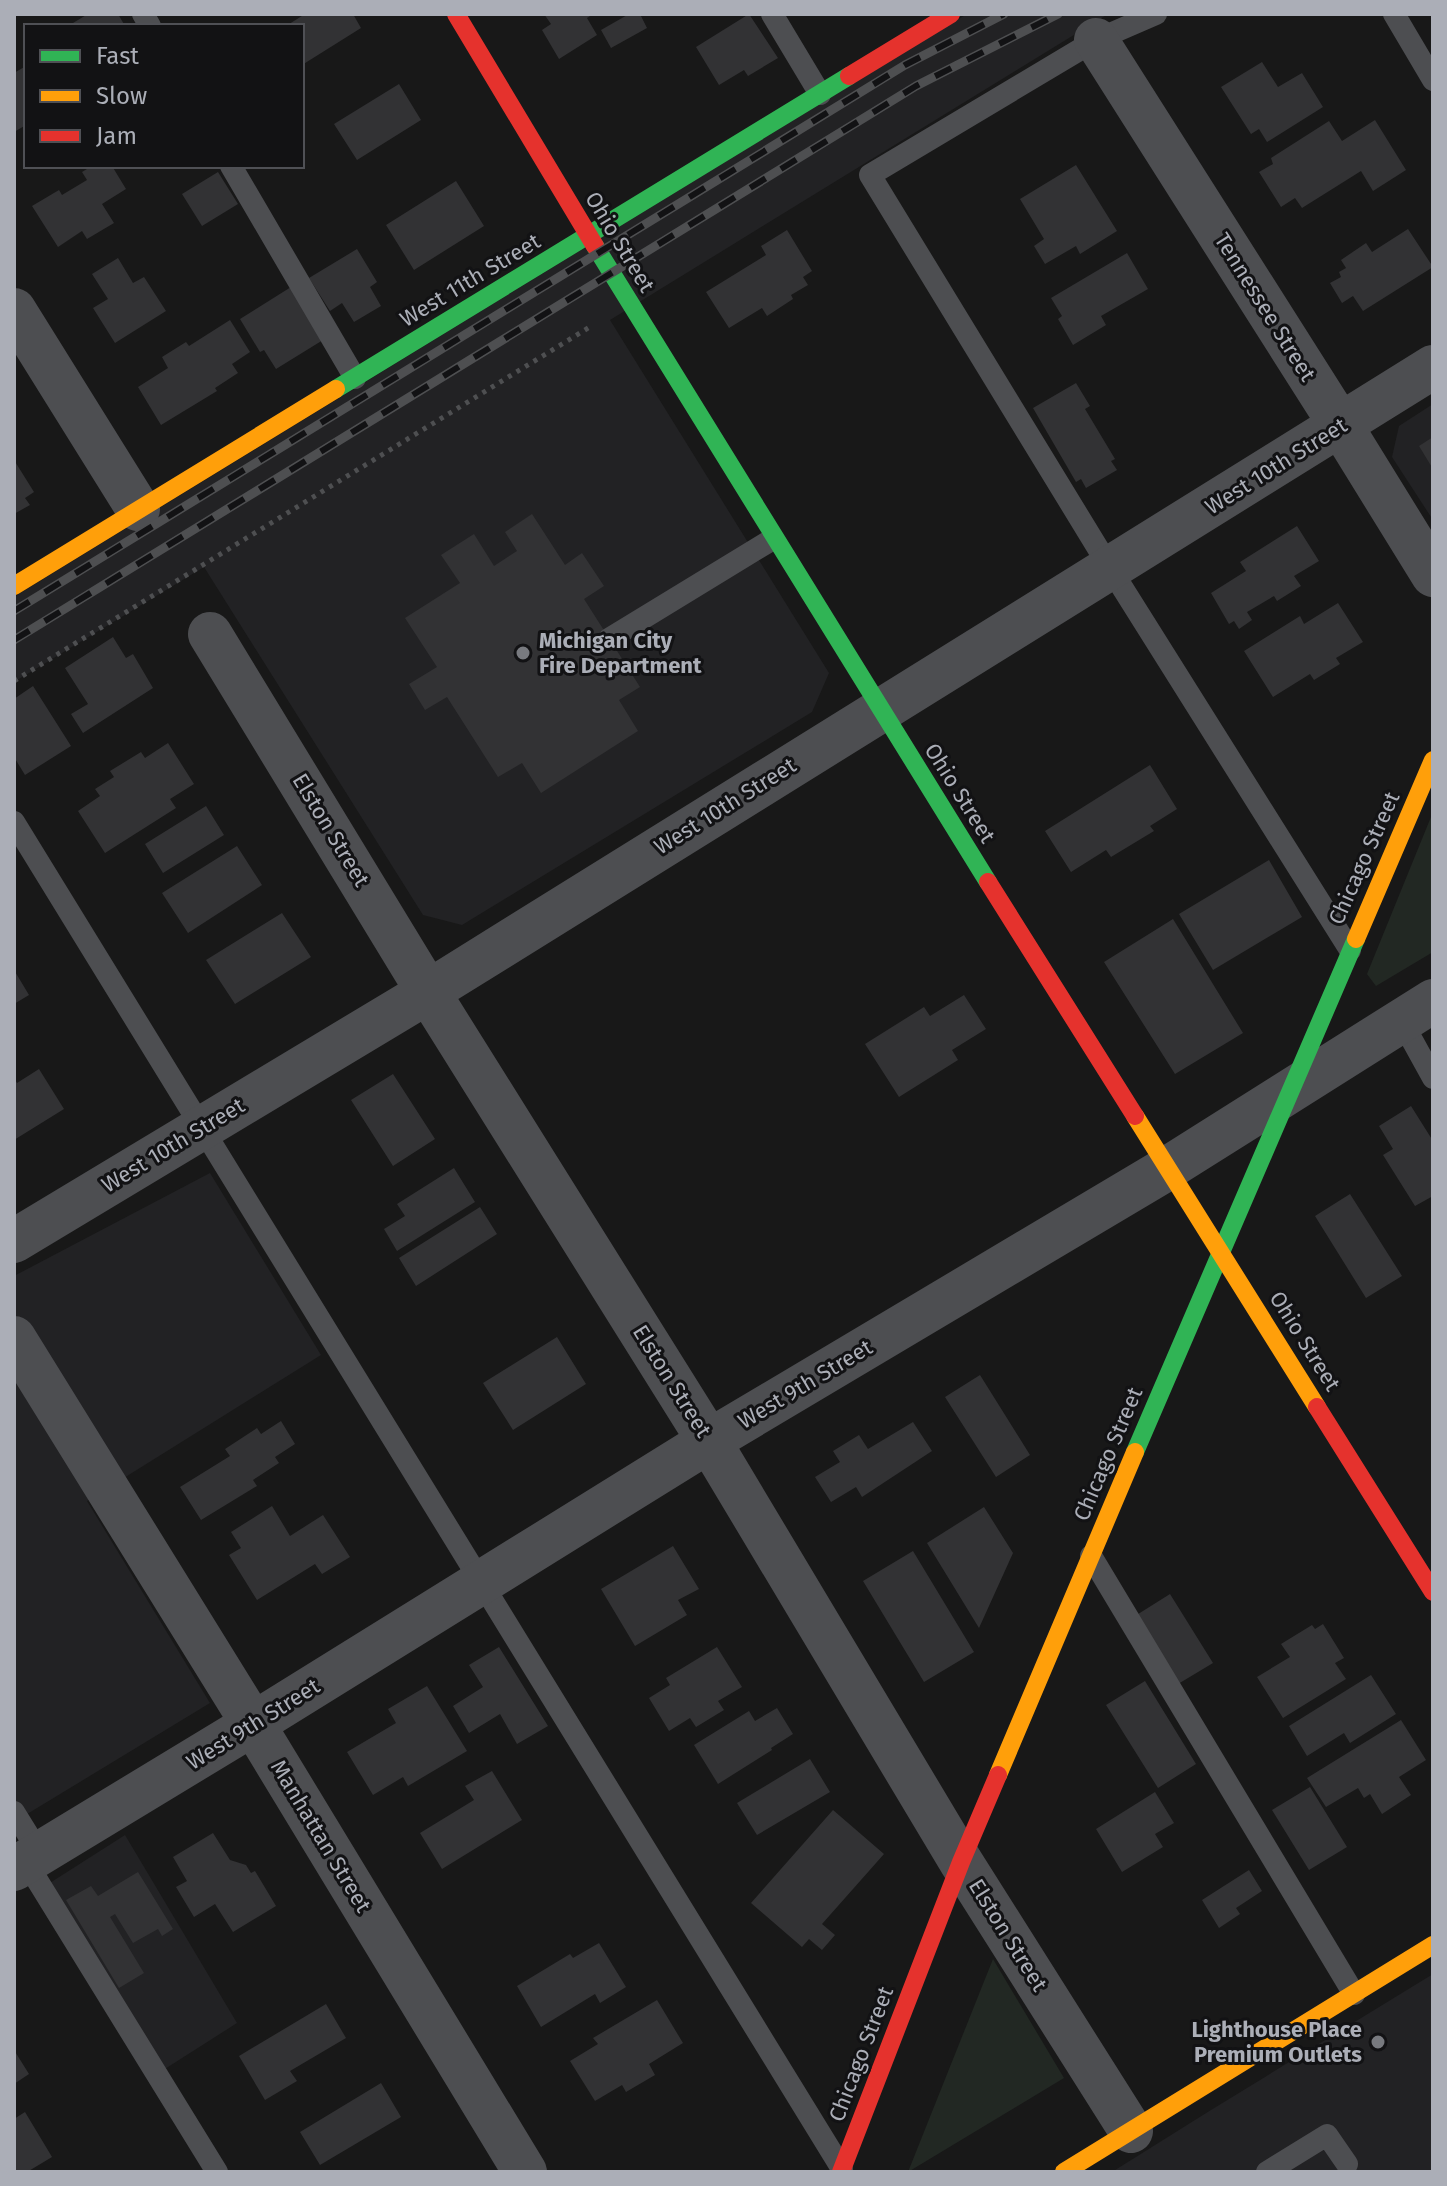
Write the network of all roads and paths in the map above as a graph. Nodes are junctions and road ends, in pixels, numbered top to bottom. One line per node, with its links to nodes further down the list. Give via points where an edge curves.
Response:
1 (456, 14): 10 (street, Ohio Street)
2 (772, 14): 8 (lane)
3 (951, 14): 8 (street, West 11th Street)
4 (1156, 14): 6 (lane)
5 (1394, 14): 7 (lane)
6 (1096, 40): 15 (street, Tennessee Street); 18 (lane, via 870,175)
7 (1433, 80)
8 (820, 94): 10 (street, West 11th Street)
9 (232, 168): 14 (lane)
10 (588, 236): 14 (street, West 11th Street); 17 (street, Ohio Street)
11 (14, 310): 16 (street)
12 (593, 325): 23 (path)
13 (1433, 367): 15 (street, West 10th Street)
14 (355, 378): 16 (street, West 11th Street)
15 (1341, 426): 18 (street, West 10th Street); 19 (street, Tennessee Street)
16 (138, 509): 20 (street, West 11th Street)
17 (773, 539): 22 (lane); 24 (street, Ohio Street)
18 (1110, 568): 24 (street, West 10th Street); 27 (lane)
19 (1433, 575)
20 (14, 586)
21 (210, 634): 28 (street, Elston Street)
22 (609, 639)
23 (14, 681)
24 (879, 710): 28 (street, West 10th Street); 33 (street, Ohio Street)
25 (1433, 760): 27 (street, Chicago Street)
26 (14, 822): 32 (lane)
27 (1350, 950): 31 (street, Chicago Street)
28 (428, 992): 32 (street, West 10th Street); 37 (street, Elston Street)
29 (1417, 1010): 30 (lane); 31 (street, West 9th Street)
30 (1433, 1078)
31 (1289, 1090): 33 (street, West 9th Street); 35 (street, Chicago Street)
32 (202, 1128): 34 (street, West 10th Street); 39 (lane)
33 (1168, 1168): 35 (street, Ohio Street); 37 (street, West 9th Street)
34 (14, 1241)
35 (1220, 1250): 38 (street, Chicago Street); 40 (street, Ohio Street)
36 (14, 1338): 41 (street, Manhattan Street)
37 (709, 1441): 39 (street, West 9th Street); 44 (street, Elston Street)
38 (1091, 1556): 44 (street, Chicago Street); 46 (lane)
39 (481, 1583): 41 (street, West 9th Street); 49 (lane)
40 (1433, 1592)
41 (253, 1724): 43 (street, West 9th Street); 51 (street, Manhattan Street)
42 (14, 1812): 43 (lane)
43 (27, 1862): 50 (lane)
44 (961, 1862): 47 (street, Elston Street); 49 (street, Chicago Street)
45 (1433, 1945): 46 (street)
46 (1354, 1994): 47 (street)
47 (1131, 2131): 52 (street)
48 (1347, 2164): 53 (lane, via 1327,2135)
49 (841, 2170)
50 (217, 2172)
51 (525, 2172)
52 (1064, 2172)
53 (1267, 2172)

